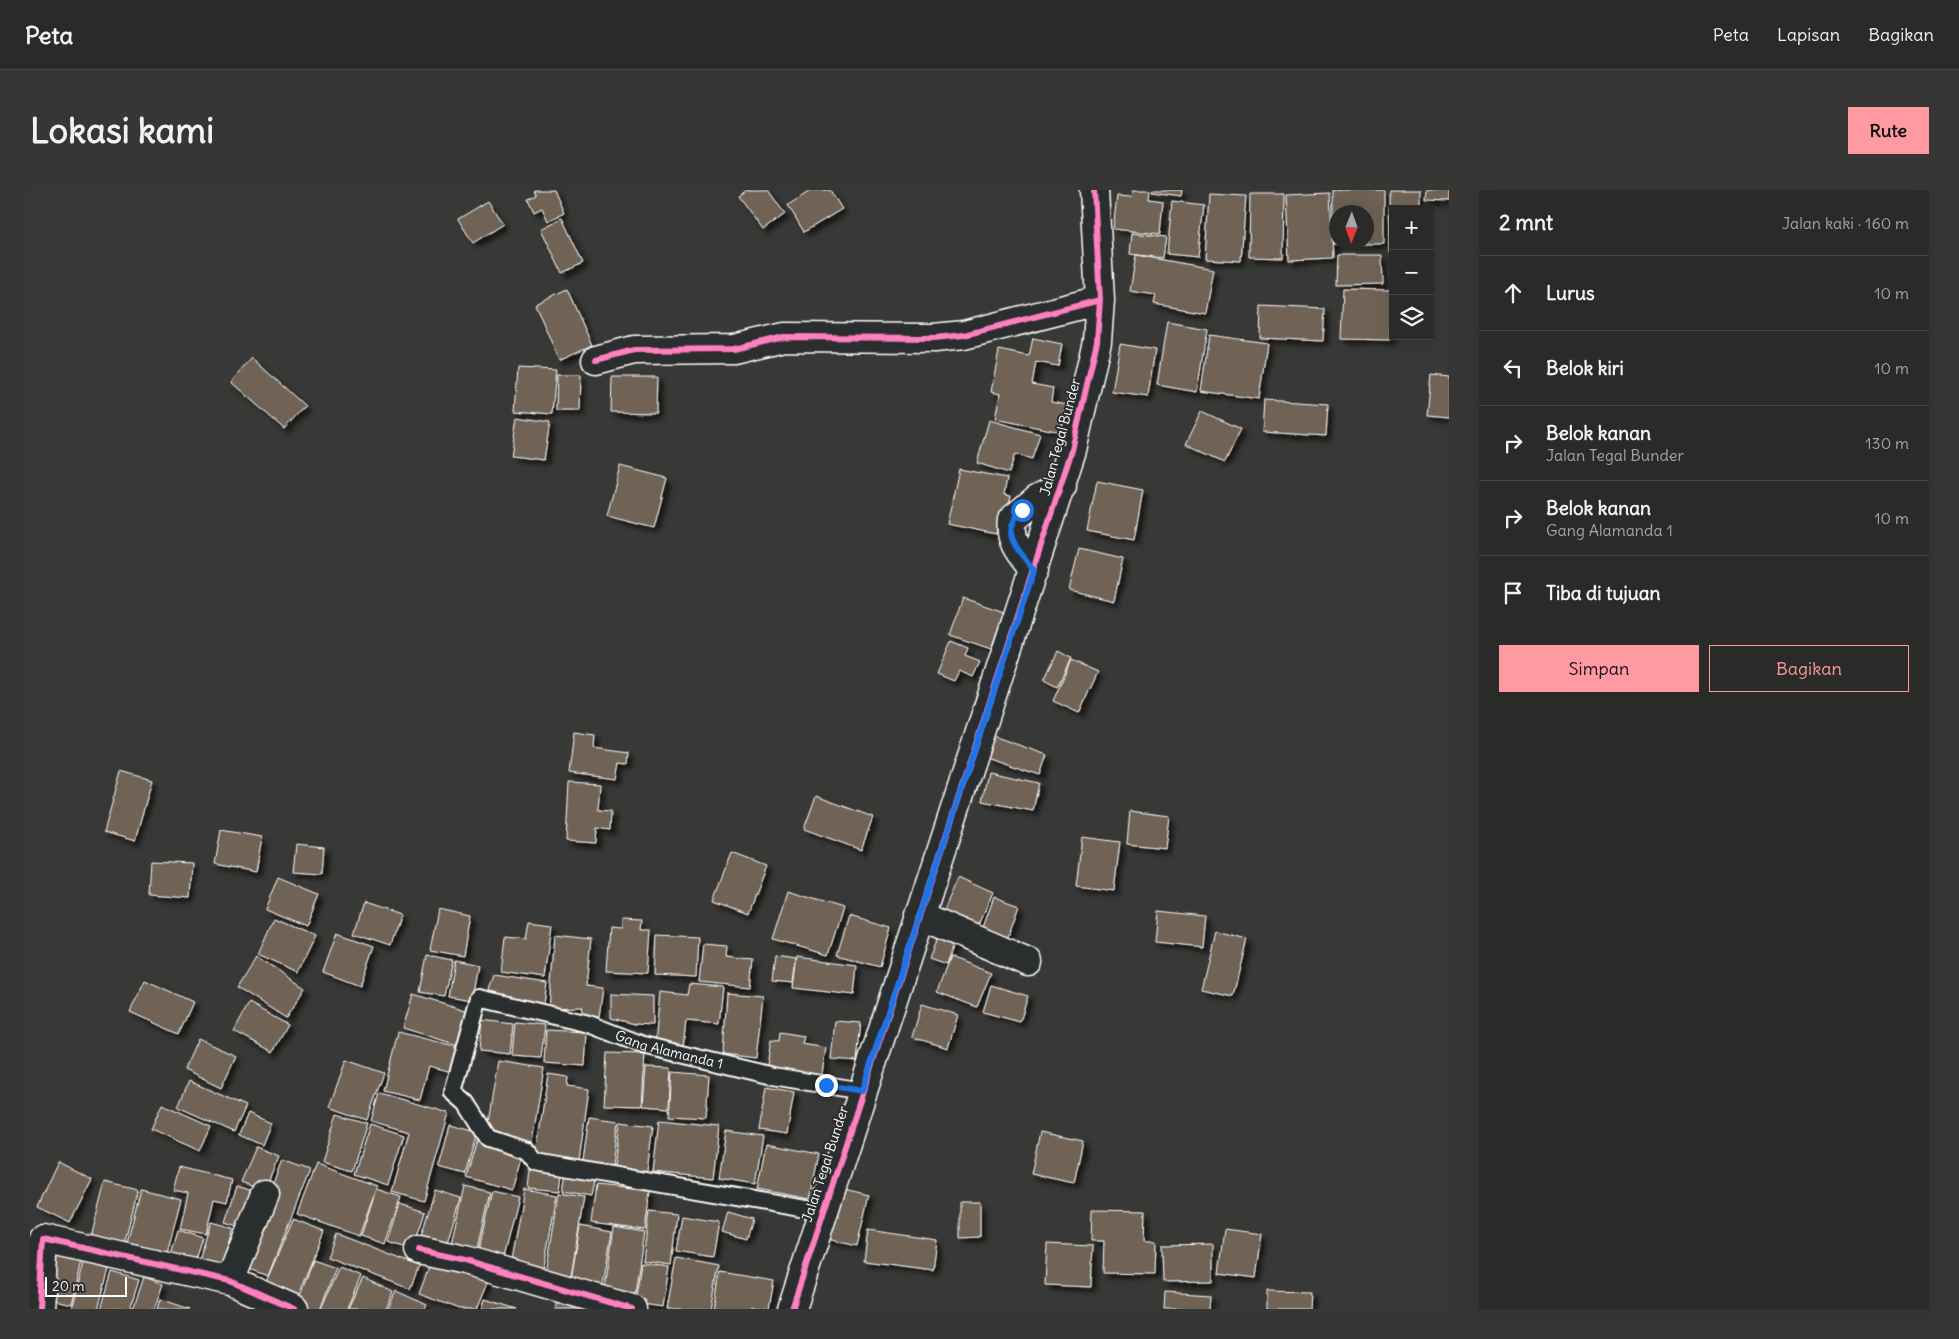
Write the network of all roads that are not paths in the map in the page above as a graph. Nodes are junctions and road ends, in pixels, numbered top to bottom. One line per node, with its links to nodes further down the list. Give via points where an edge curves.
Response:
1 (1094, 190): 2 (street, Jalan Tegal Bunder)
2 (1100, 300): 3 (street, via 964,335 784,337 734,350 634,350); 4 (street, Jalan Tegal Bunder, via 1097,341)
3 (596, 360)
4 (1062, 486): 5 (street, Jalan Tegal Bunder); 5 (street, via 1037,499 1012,520 1010,534 1015,546)
5 (1034, 570): 6 (street, Jalan Tegal Bunder)
6 (919, 915): 7 (street); 8 (street, Jalan Tegal Bunder)
7 (1028, 962)
8 (862, 1091): 10 (street, Jalan Tegal Bunder); 10 (lane, Gang Alamanda 1, via 773,1076 643,1045 589,1024 479,998 453,1092 466,1103 488,1138 527,1151 536,1162)
9 (265, 1194): 13 (street)
10 (823, 1212): 17 (street, Jalan Tegal Bunder)
11 (36, 1235): 13 (street); 14 (street)
12 (419, 1250): 16 (street, via 465,1260)
13 (230, 1281): 15 (street)
14 (39, 1309)
15 (294, 1309)
16 (632, 1309)
17 (792, 1309)

